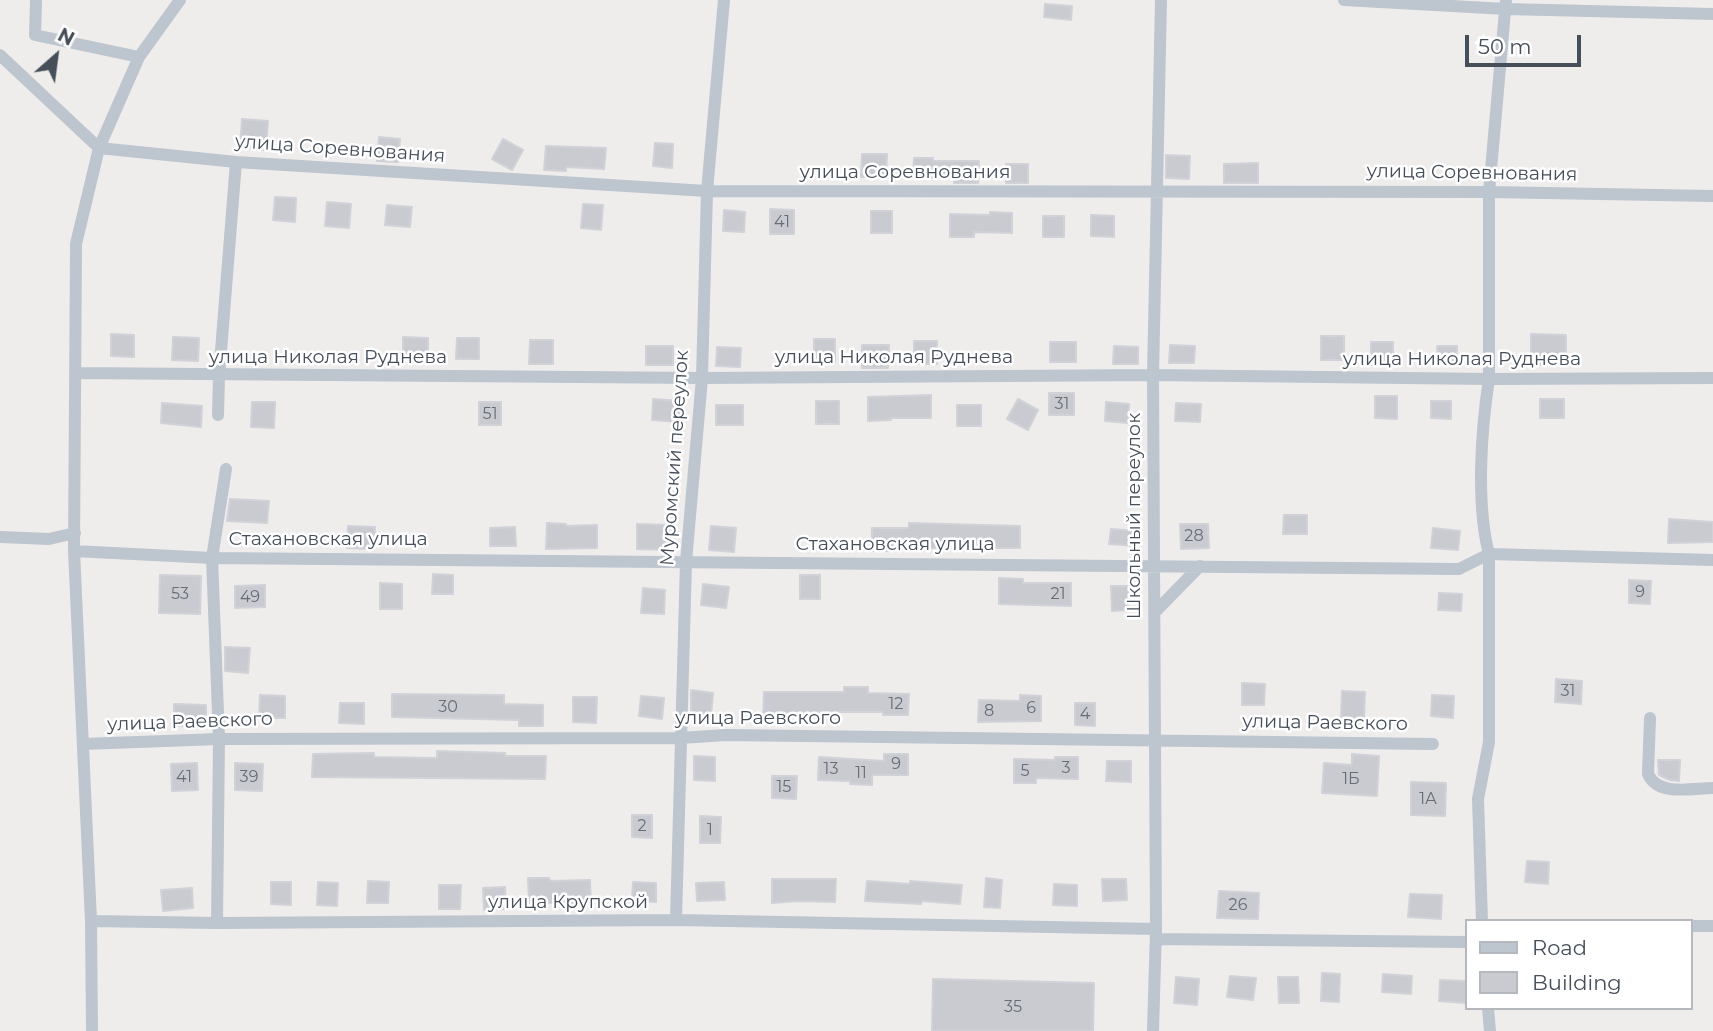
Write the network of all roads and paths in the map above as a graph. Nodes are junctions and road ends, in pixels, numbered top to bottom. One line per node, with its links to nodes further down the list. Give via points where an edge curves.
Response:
1 (36, 0): 9 (street, via 35,35)
2 (180, 0): 9 (street)
3 (724, 0): 12 (street, Муромский переулок)
4 (1161, 0): 13 (street, Школьный переулок)
5 (1344, 0): 6 (street)
6 (1506, 4): 7 (street); 14 (street)
7 (1713, 14)
8 (0, 55): 10 (street)
9 (139, 57): 10 (street)
10 (99, 148): 11 (street, улица Соревнования); 16 (street, via 76,244)
11 (236, 162): 12 (street, улица Соревнования); 18 (street)
12 (708, 191): 13 (street, улица Соревнования); 19 (street, Муромский переулок)
13 (1156, 191): 14 (street, улица Соревнования); 17 (street, Школьный переулок)
14 (1489, 192): 15 (street, улица Соревнования); 21 (street)
15 (1713, 196)
16 (76, 373): 18 (street, улица Николая Руднева); 24 (street)
17 (1153, 375): 19 (street, улица Николая Руднева); 21 (street, улица Николая Руднева); 31 (street, Школьный переулок)
18 (219, 376): 19 (street, улица Николая Руднева); 22 (street)
19 (702, 378): 30 (street, Муромский переулок)
20 (1713, 378): 21 (street, улица Николая Руднева)
21 (1489, 379): 27 (street, via 1482,484 1483,530)
22 (218, 415)
23 (226, 468): 28 (street)
24 (75, 533): 25 (street, via 49,539); 26 (street)
25 (0, 537)
26 (74, 551): 28 (street, Стахановская улица); 38 (street)
27 (1489, 554): 29 (street, Стахановская улица); 32 (street, Стахановская улица, via 1459,569); 41 (street, via 1489,742 1478,799)
28 (212, 558): 30 (street, Стахановская улица); 36 (street)
29 (1713, 561)
30 (687, 562): 31 (street, Стахановская улица); 35 (street, Муромский переулок)
31 (1153, 565): 32 (street, Стахановская улица); 33 (street, Школьный переулок)
32 (1200, 566): 33 (street)
33 (1154, 613): 37 (street, Школьный переулок)
34 (1650, 718): 40 (street, via 1651,781 1664,788)
35 (681, 738): 36 (street, улица Раевского); 37 (street, улица Раевского); 42 (street, Муромский переулок)
36 (219, 739): 38 (street, улица Раевского); 44 (street)
37 (1155, 740): 39 (street, улица Раевского); 47 (street, Школьный переулок)
38 (83, 744): 43 (street)
39 (1433, 744)
40 (1713, 788)
41 (1482, 919)
42 (676, 920): 44 (street, улица Крупской); 47 (street, улица Крупской)
43 (91, 921): 44 (street, улица Крупской); 50 (street)
44 (217, 923)
45 (1692, 926): 46 (street)
46 (1713, 926)
47 (1156, 934): 48 (street, улица Крупской, via 1272,942); 51 (street, Школьный переулок)
48 (1464, 942)
49 (1488, 1010): 52 (street)
50 (92, 1031)
51 (1153, 1031)
52 (1490, 1031)

